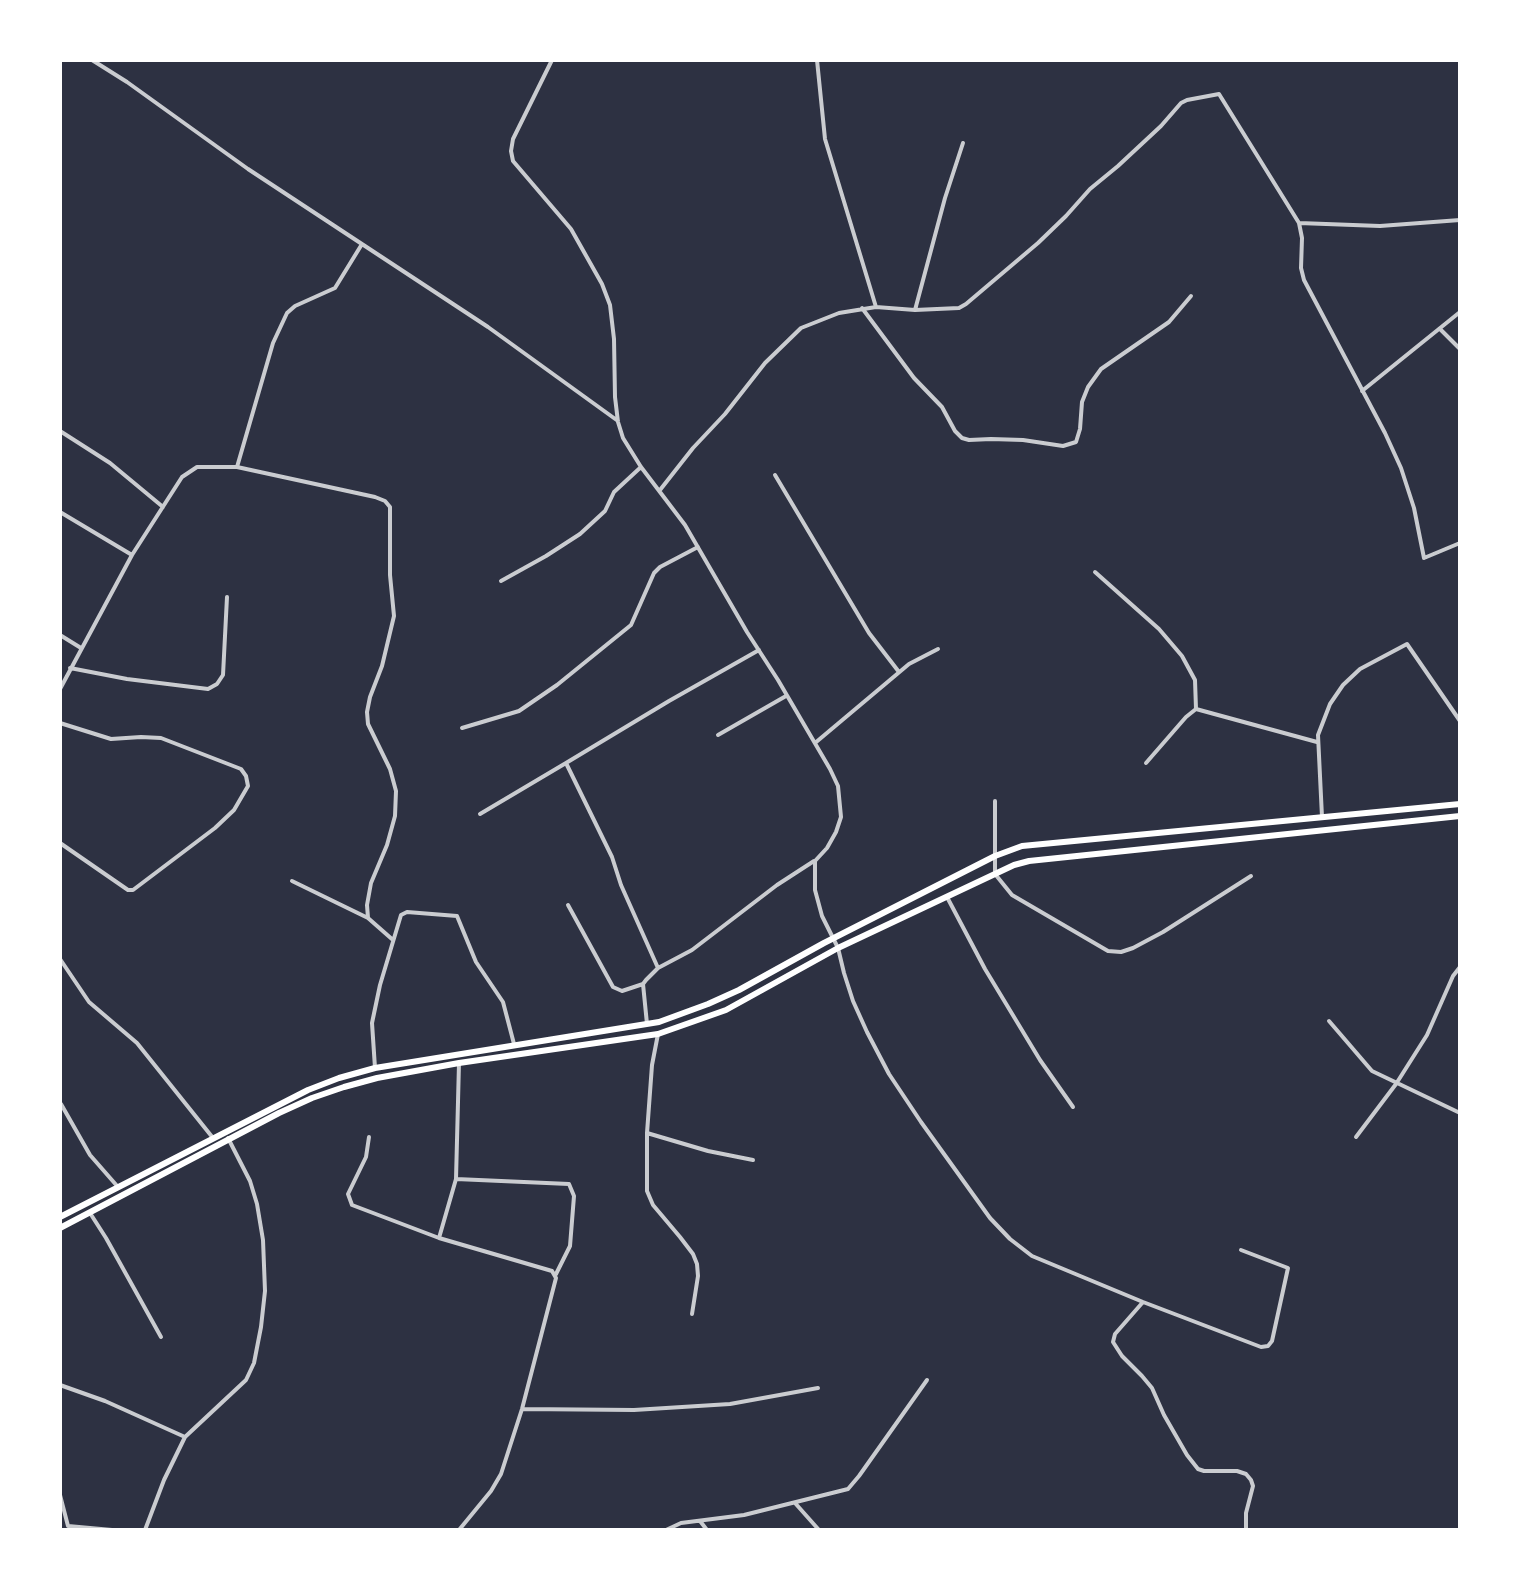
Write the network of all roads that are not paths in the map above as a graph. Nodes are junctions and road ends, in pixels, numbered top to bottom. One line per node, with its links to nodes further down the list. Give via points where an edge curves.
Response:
1 (92, 60): 7 (street)
2 (552, 60): 16 (street, via 510,151 513,161 571,229 602,284 610,305 614,339)
3 (817, 60): 9 (street, via 825,140)
4 (963, 143): 11 (street)
5 (1460, 220): 6 (street, via 1380,226)
6 (1299, 223): 11 (street, via 1219,94 1187,100 1038,243 966,304 959,308); 15 (street, via 1304,280)
7 (362, 244): 16 (street, via 488,327); 18 (street, via 335,288 286,313 273,343)
8 (1191, 296): 10 (street, via 1169,322 1101,369 1082,402 1076,442 1063,446 962,438)
9 (876, 307): 10 (street); 11 (street)
10 (862, 308): 21 (street, via 801,328 765,363)
11 (915, 310)
12 (1460, 312): 13 (street)
13 (1440, 329): 14 (street); 15 (street)
14 (1460, 349)
15 (1362, 391): 24 (street, via 1401,468 1424,558)
16 (618, 422): 19 (street)
17 (60, 431): 22 (street, via 110,464)
18 (237, 466): 22 (street, via 197,467 182,477); 60 (street, via 375,497 390,507 394,616 367,712 368,724 396,791 395,816 370,883)
19 (641, 467): 21 (street); 28 (street, via 614,492 605,511 580,534)
20 (775, 475): 35 (street, via 869,633)
21 (660, 490): 25 (street)
22 (162, 507): 26 (street)
23 (60, 512): 26 (street)
24 (1460, 543)
25 (698, 547): 33 (street); 41 (street, via 660,567 631,625 557,685 519,711)
26 (132, 555): 31 (street)
27 (1095, 572): 38 (street, via 1159,629 1182,656 1195,680)
28 (501, 581)
29 (227, 597): 34 (street, via 223,675 208,689)
30 (60, 635): 31 (street)
31 (81, 648): 34 (street)
32 (938, 649): 35 (street)
33 (759, 650): 37 (street); 45 (street)
34 (70, 668): 36 (street)
35 (899, 672): 44 (street)
36 (60, 689)
37 (786, 696): 42 (street); 44 (street)
38 (1196, 709): 43 (street); 46 (street)
39 (1460, 721): 43 (street, via 1407,644 1360,669 1343,685 1330,704)
40 (60, 723): 52 (street, via 111,739 160,738 241,770 248,786 234,810 215,828 133,890)
41 (462, 728)
42 (718, 735)
43 (1317, 742): 51 (street)
44 (815, 743): 54 (street, via 838,786 841,803 836,832)
45 (567, 763): 49 (street); 66 (street, via 612,856)
46 (1146, 763)
47 (995, 801): 53 (street)
48 (1460, 804): 51 (highway)
49 (480, 814)
50 (1460, 816): 55 (highway, via 1029,861)
51 (1322, 818): 53 (highway, via 1022,846)
52 (60, 843)
53 (995, 856): 55 (street); 61 (highway)
54 (815, 861): 61 (street, via 817,904); 66 (street, via 692,950)
55 (995, 874): 56 (street, via 1012,895 1107,951 1121,952 1163,932); 58 (highway)
56 (1251, 876)
57 (292, 881): 60 (street)
58 (946, 897): 63 (highway); 76 (street, via 997,989)
59 (568, 905): 67 (street, via 613,987 622,991)
60 (368, 918): 62 (street)
61 (834, 938): 63 (street); 69 (highway, via 739,990)
62 (393, 940): 71 (street, via 401,915 407,912 458,916 476,962 503,1002); 73 (street, via 372,1023)
63 (838, 948): 70 (highway, via 726,1010); 93 (street, via 853,1000 889,1074 990,1218 1032,1256)
64 (60, 959): 82 (street, via 89,1002 136,1043)
65 (1460, 967): 74 (street, via 1427,1035)
66 (658, 968): 67 (street)
67 (643, 984): 69 (street)
68 (1329, 1021): 74 (street, via 1372,1071)
69 (647, 1024): 71 (highway)
70 (658, 1034): 72 (highway); 79 (street)
71 (514, 1044): 73 (highway)
72 (459, 1063): 83 (highway, via 344,1087 312,1098); 85 (street)
73 (375, 1068): 78 (highway, via 308,1090)
74 (1396, 1084): 77 (street); 81 (street)
75 (61, 1104): 86 (street, via 90,1155)
76 (1073, 1107)
77 (1460, 1113)
78 (224, 1132): 82 (highway); 83 (street)
79 (647, 1133): 84 (street); 94 (street, via 647,1191 697,1264)
80 (369, 1137): 90 (street, via 366,1157 348,1194 352,1205)
81 (1356, 1137)
82 (213, 1138): 86 (highway)
83 (228, 1140): 87 (highway); 100 (street, via 250,1181 257,1204 265,1291 261,1327 254,1363 246,1380)
84 (753, 1160)
85 (456, 1179): 90 (street); 92 (street, via 568,1184 574,1196 570,1246)
86 (118, 1187): 88 (highway)
87 (90, 1213): 89 (highway); 95 (street)
88 (60, 1217)
89 (60, 1228)
90 (439, 1238): 92 (street)
91 (1240, 1250): 93 (street, via 1288,1268 1268,1346 1261,1347)
92 (556, 1274): 99 (street)
93 (1143, 1302): 111 (street, via 1115,1334 1113,1342 1152,1388 1198,1469 1238,1471 1251,1480)
94 (692, 1314)
95 (161, 1337)
96 (927, 1380): 102 (street, via 848,1489)
97 (60, 1385): 100 (street)
98 (818, 1388): 99 (street, via 730,1404 634,1410)
99 (522, 1409): 107 (street, via 501,1474)
100 (185, 1437): 106 (street)
101 (60, 1495): 104 (street)
102 (795, 1503): 103 (street); 110 (street)
103 (700, 1521): 108 (street); 109 (street)
104 (68, 1528): 105 (street)
105 (112, 1530)
106 (145, 1530)
107 (459, 1530)
108 (666, 1530)
109 (707, 1530)
110 (819, 1530)
111 (1246, 1530)

